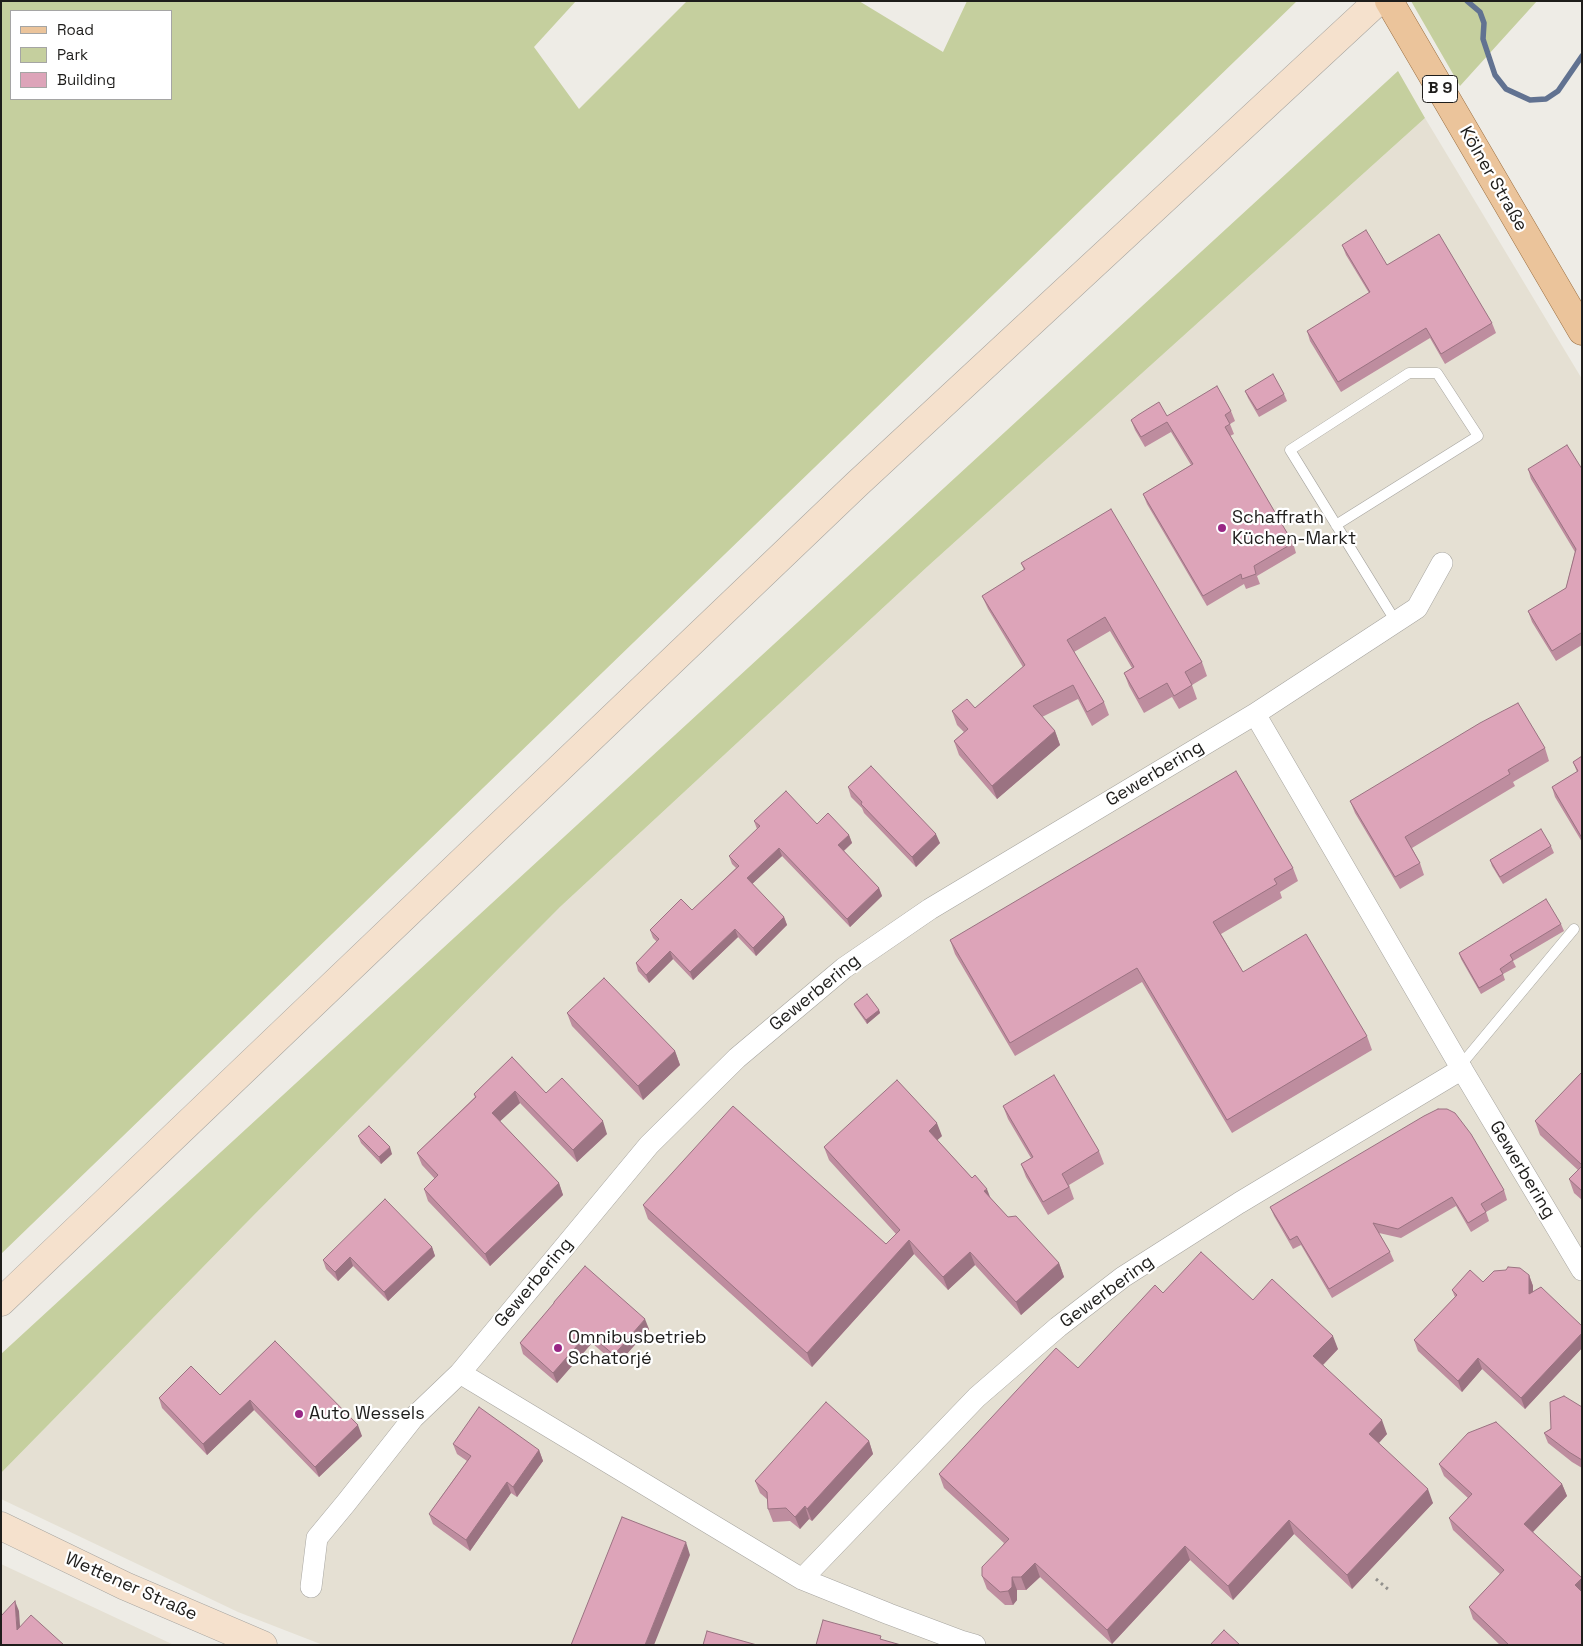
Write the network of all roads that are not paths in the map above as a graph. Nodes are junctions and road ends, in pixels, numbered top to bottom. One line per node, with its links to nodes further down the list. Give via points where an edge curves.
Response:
1 (1378, 1): 11 (main road, via 856,485)
2 (1389, 1): 3 (main road, Kölner Straße / B 9)
3 (1582, 330)
4 (1336, 525): 4 (lane, via 1290,450 1409,373 1437,373 1478,436); 6 (lane)
5 (1442, 563): 6 (street, Gewerbering, via 1418,608)
6 (1396, 622): 7 (street, Gewerbering)
7 (1255, 714): 9 (street, Gewerbering); 12 (street, Gewerbering, via 930,909 844,968 737,1058 649,1145)
8 (1574, 929): 9 (lane)
9 (1461, 1067): 10 (street, Gewerbering); 14 (street, Gewerbering, via 1231,1208 1123,1277 1080,1310 977,1397)
10 (1582, 1270)
11 (1, 1302)
12 (460, 1373): 14 (street); 15 (street, Gewerbering, via 413,1418 317,1538)
13 (1, 1526): 16 (main road, Wettener Straße, via 126,1586)
14 (802, 1578): 17 (street)
15 (311, 1587)
16 (263, 1645)
17 (975, 1645)

